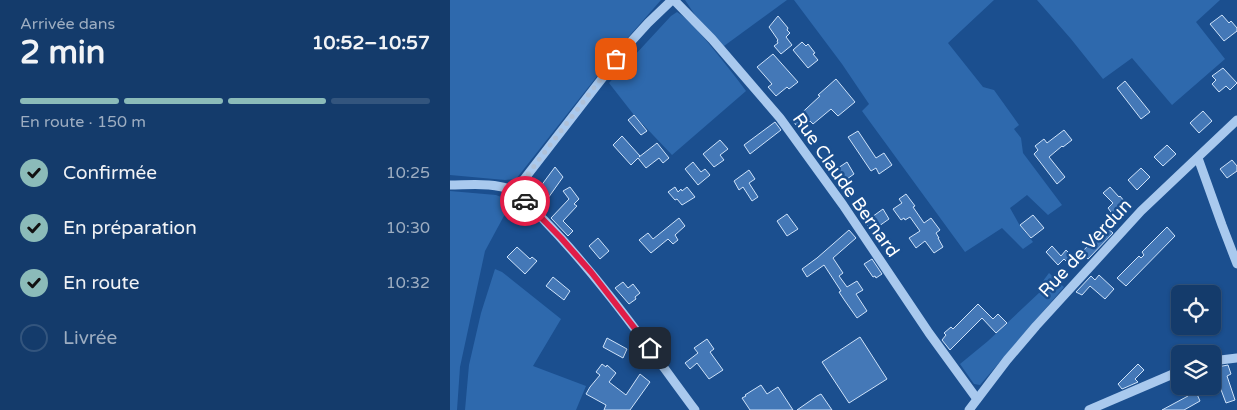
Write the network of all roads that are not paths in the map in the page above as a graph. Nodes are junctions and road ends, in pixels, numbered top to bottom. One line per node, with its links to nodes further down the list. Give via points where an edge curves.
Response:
1 (673, 0): 5 (street, via 628,44); 10 (street, Rue Claude Bernard, via 712,38 780,118)
2 (1237, 120): 3 (street, Rue de Verdun)
3 (1198, 158): 6 (street); 10 (street, Rue de Verdun, via 1141,211 1042,318)
4 (450, 185): 5 (street, via 496,186)
5 (515, 191): 11 (street, via 591,272)
6 (1237, 264)
7 (1237, 358): 8 (street)
8 (1221, 360)
9 (1171, 375): 13 (street)
10 (977, 399): 12 (street, Rue de Verdun)
11 (695, 410)
12 (969, 410)
13 (1089, 410)

